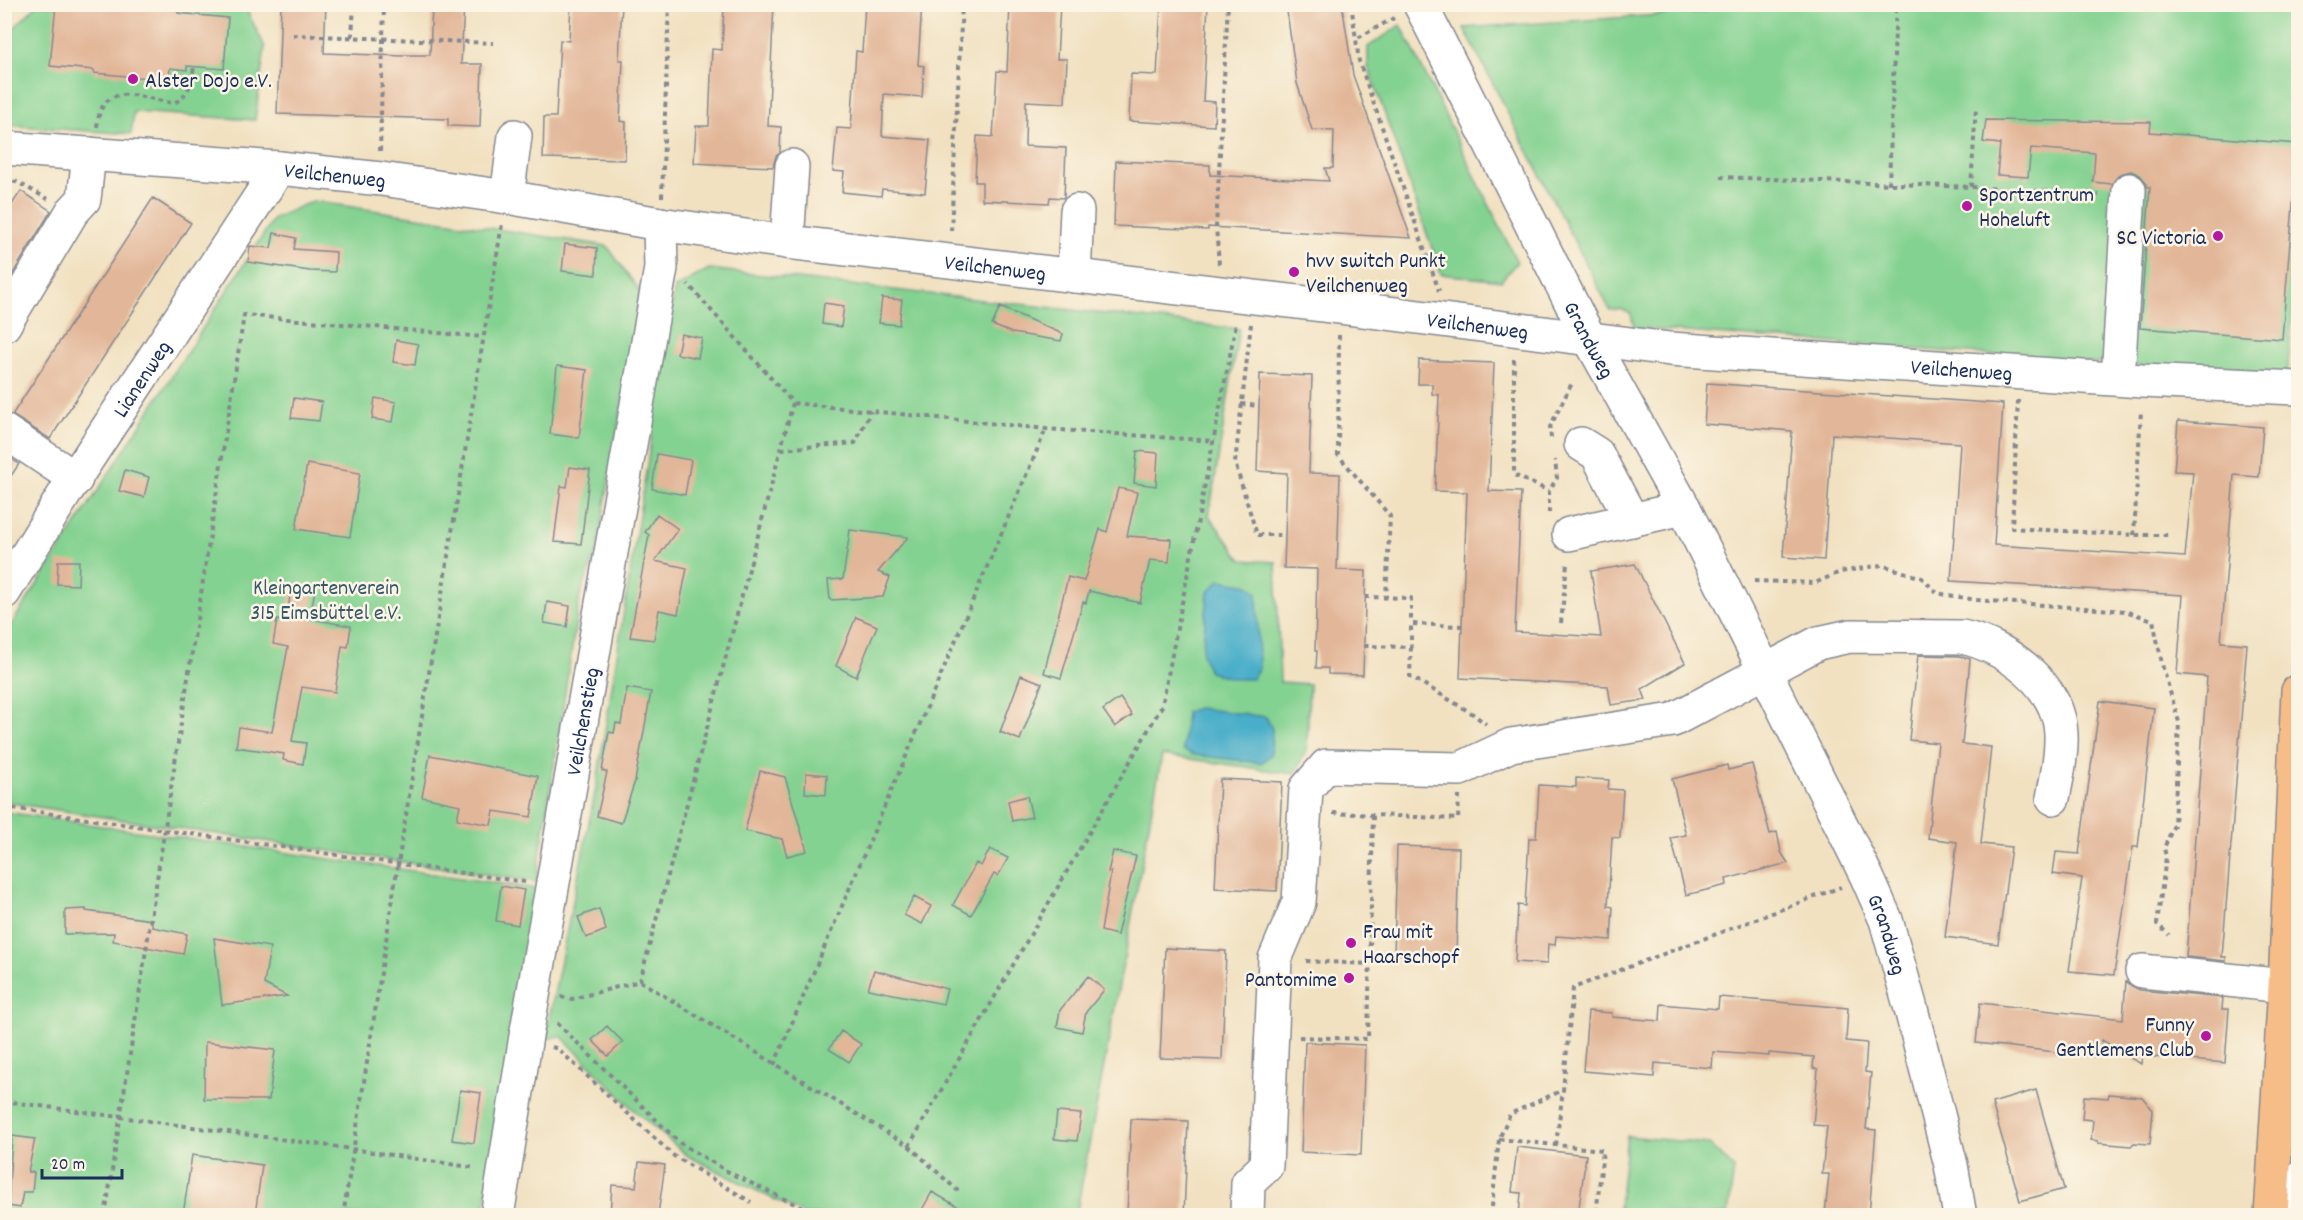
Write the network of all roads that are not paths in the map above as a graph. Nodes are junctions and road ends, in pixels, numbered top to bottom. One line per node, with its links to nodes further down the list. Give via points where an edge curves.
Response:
1 (1409, 10): 14 (street, Grandweg)
2 (515, 136): 8 (street)
3 (4, 148): 4 (street, Veilchenweg)
4 (92, 154): 6 (street, Veilchenweg); 13 (street, via 84,199)
5 (792, 166): 11 (street)
6 (279, 168): 8 (street, Veilchenweg); 19 (street, Lianenweg)
7 (2117, 192): 15 (street)
8 (507, 197): 10 (street, Veilchenweg)
9 (1077, 212): 12 (street)
10 (660, 224): 11 (street, Veilchenweg); 30 (street, Veilchenstieg, via 662,268)
11 (787, 242): 12 (street, Veilchenweg)
12 (1074, 276): 14 (street, Veilchenweg, via 1246,310 1340,307)
13 (4, 325)
14 (1589, 338): 15 (street, Veilchenweg, via 1670,349); 20 (street, Grandweg)
15 (2130, 380): 16 (street, Veilchenweg)
16 (2298, 388)
17 (4, 431): 19 (street)
18 (1581, 444): 21 (street, via 1597,454)
19 (75, 479): 23 (street, Lianenweg)
20 (1684, 508): 21 (street); 24 (street, Grandweg)
21 (1632, 520): 22 (street)
22 (1569, 534)
23 (4, 592)
24 (1766, 671): 26 (street, via 1818,643 1850,636 1962,637 1979,641 2027,671 2044,688 2056,711 2061,732); 31 (street, via 1673,720 1511,745 1460,769 1326,766 1306,789 1299,902 1275,959 1266,1166 1248,1183); 32 (street, Grandweg, via 1886,920 1951,1166)
25 (2298, 691): 28 (main road)
26 (2053, 798)
27 (2142, 972): 28 (street)
28 (2285, 986): 33 (main road)
29 (2298, 1179): 34 (street)
30 (496, 1215)
31 (1247, 1215)
32 (1960, 1215)
33 (2271, 1215)
34 (2296, 1215)

